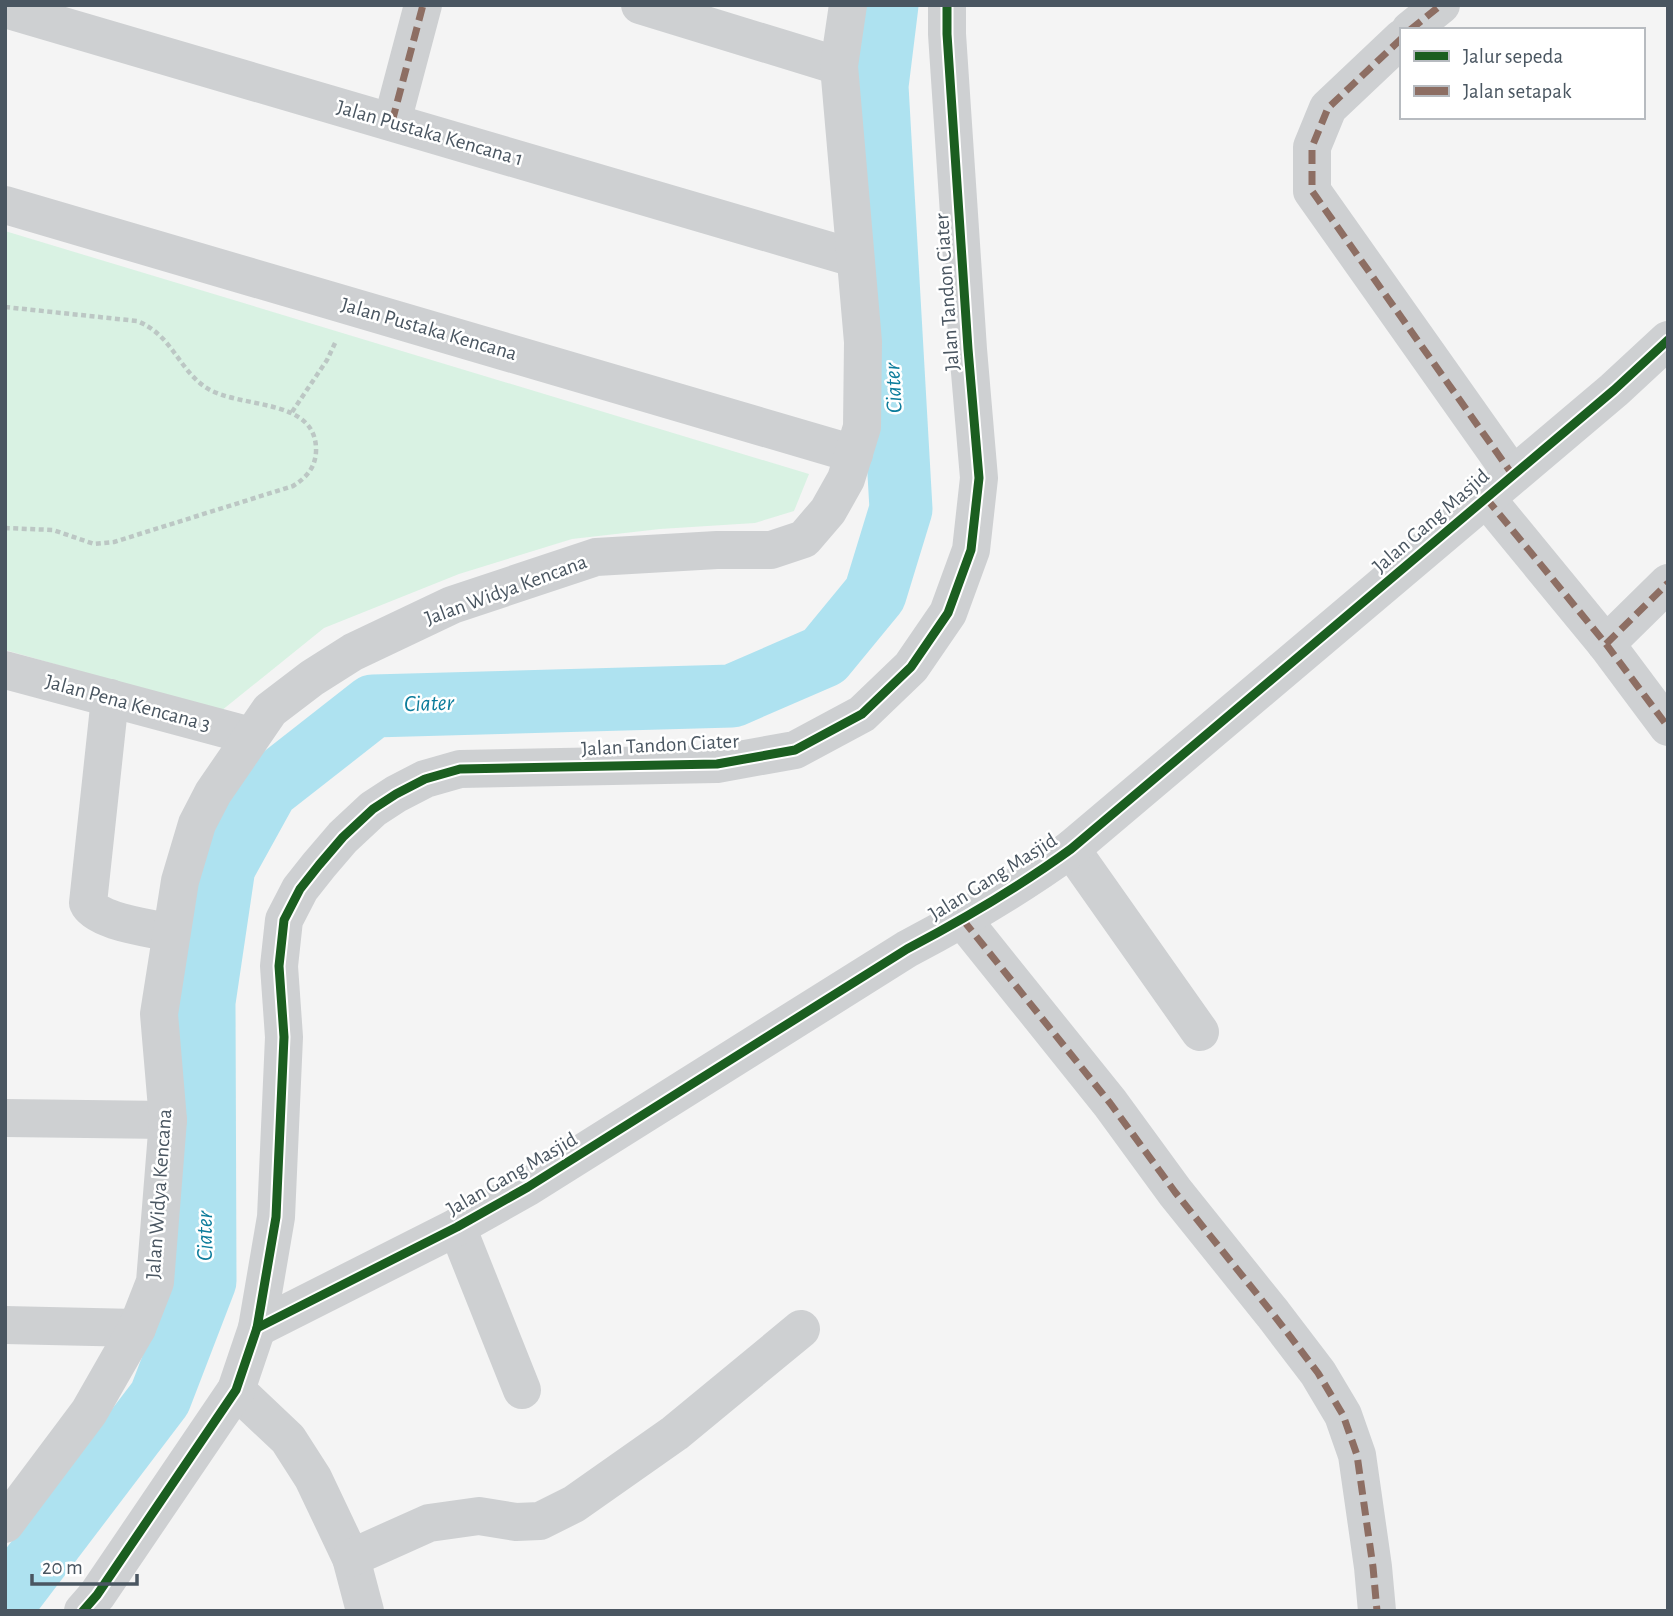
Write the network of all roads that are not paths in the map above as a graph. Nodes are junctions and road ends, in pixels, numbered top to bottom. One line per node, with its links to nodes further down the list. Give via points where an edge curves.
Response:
1 (423, 5): 10 (street)
2 (640, 5): 9 (street)
3 (848, 5): 9 (street, Jalan Widya Kencana)
4 (947, 5): 31 (street, Jalan Tandon Ciater, via 979,478 971,550 948,612 911,667 862,714 795,750 717,764 460,769 396,794 344,837 300,889 284,920 279,966 285,1037 276,1217)
5 (1441, 5): 7 (street)
6 (5, 9): 10 (street, Jalan Pustaka Kencana 1)
7 (1412, 28)
8 (1400, 40): 15 (street, via 1328,108 1312,147 1312,191)
9 (839, 66): 12 (street, Jalan Widya Kencana)
10 (392, 122): 12 (street, Jalan Pustaka Kencana 1)
11 (5, 205): 14 (street, Jalan Pustaka Kencana)
12 (854, 258): 14 (street, Jalan Widya Kencana, via 863,342 862,427)
13 (1668, 340): 15 (street, Jalan Gang Masjid)
14 (853, 454): 21 (street, Jalan Widya Kencana, via 846,479 828,511 804,539 771,550 596,557 452,605 353,652 312,678 270,710)
15 (1499, 486): 17 (street); 22 (street, Jalan Gang Masjid)
16 (1668, 583): 17 (street)
17 (1606, 645): 20 (street)
18 (5, 670): 19 (street, Jalan Pena Kencana 3)
19 (110, 698): 21 (street, Jalan Pena Kencana 3); 24 (street, via 88,903 102,916)
20 (1668, 727)
21 (251, 736): 24 (street, Jalan Widya Kencana, via 197,824)
22 (1071, 849): 23 (street, Jalan Gang Masjid); 25 (street)
23 (963, 920): 28 (street, Jalan Gang Masjid, via 907,949 540,1180); 39 (street, via 1318,1373 1343,1415 1357,1455)
24 (171, 933): 27 (street, Jalan Widya Kencana, via 159,1014)
25 (1200, 1032)
26 (5, 1118): 27 (street)
27 (168, 1120): 30 (street, Jalan Widya Kencana, via 155,1282)
28 (457, 1227): 31 (street, Jalan Gang Masjid); 34 (street)
29 (5, 1325): 30 (street)
30 (137, 1328): 35 (street, Jalan Widya Kencana, via 89,1412)
31 (257, 1328): 33 (street, Jalan Tandon Ciater)
32 (801, 1329): 36 (street, via 675,1433 574,1504 540,1521 479,1516 429,1523)
33 (236, 1390): 36 (street, via 288,1439 313,1478); 37 (street, Jalan Tandon Ciater)
34 (522, 1390)
35 (6, 1521)
36 (351, 1558): 38 (street)
37 (99, 1605)
38 (365, 1611)
39 (1377, 1611)

